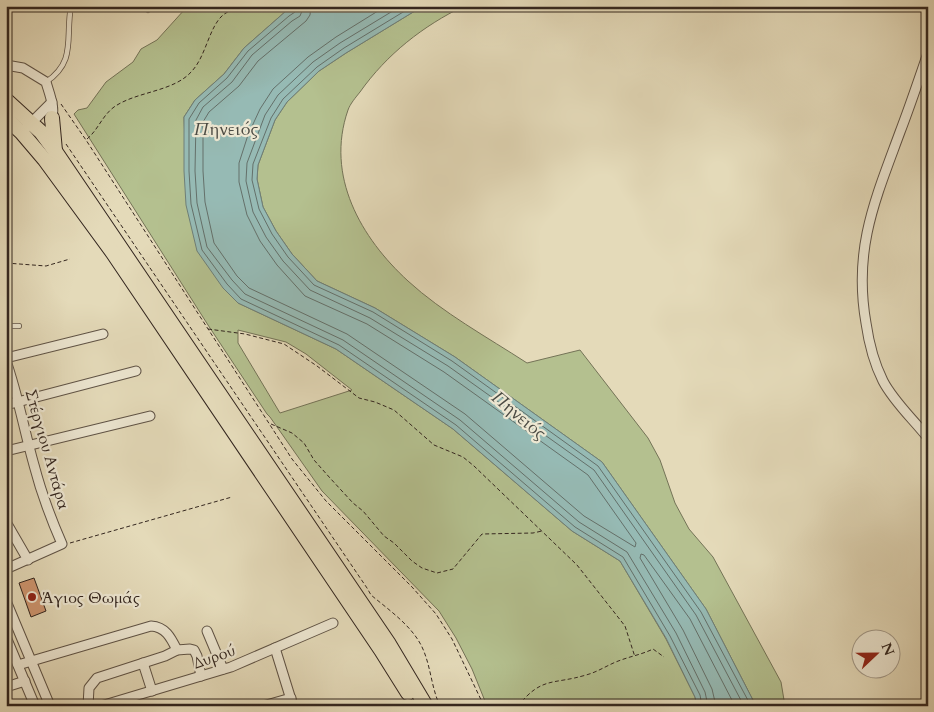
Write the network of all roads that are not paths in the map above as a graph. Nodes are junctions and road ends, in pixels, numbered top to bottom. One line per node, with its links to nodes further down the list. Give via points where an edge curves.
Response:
1 (71, 6): 6 (lane, via 67,56 63,68)
2 (144, 6): 3 (lane)
3 (148, 10)
4 (928, 53): 20 (street, via 879,190 865,239 861,268 861,297 875,363 894,398)
5 (6, 65): 6 (street, via 23,68)
6 (46, 82): 8 (street)
7 (6, 100): 11 (highway)
8 (56, 103): 10 (street); 11 (street)
9 (6, 118): 11 (highway)
10 (52, 118): 11 (highway)
11 (36, 132): 46 (highway, via 64,185 124,269); 47 (highway, via 55,151 389,644)
12 (6, 326): 13 (lane)
13 (19, 326)
14 (104, 334): 15 (street)
15 (6, 359): 17 (street, Στέργιου Αντάρα)
16 (136, 371): 17 (street)
17 (19, 402): 18 (street); 21 (street, Στέργιου Αντάρα)
18 (6, 405)
19 (150, 416): 21 (street)
20 (928, 438)
21 (29, 445): 22 (street); 24 (street, Στέργιου Αντάρα, via 43,495 62,544)
22 (6, 451)
23 (6, 522): 24 (street)
24 (28, 560): 25 (street)
25 (6, 569)
26 (6, 601): 32 (street)
27 (333, 623): 30 (street, Δυρού)
28 (207, 631): 35 (street)
29 (6, 637): 34 (street)
30 (275, 648): 35 (street, Δυρού); 40 (street)
31 (177, 650): 32 (street, via 168,633 151,626); 33 (street); 36 (street, via 194,650)
32 (31, 660): 34 (street); 42 (street)
33 (143, 663): 39 (street); 43 (street, via 97,678 89,688)
34 (18, 665): 37 (street)
35 (223, 669): 36 (street, Δυρού)
36 (201, 676): 39 (street, Δυρού)
37 (25, 681): 38 (street); 41 (street)
38 (6, 687)
39 (152, 691): 44 (street, Δυρού)
40 (292, 702): 45 (street)
41 (35, 706)
42 (50, 706)
43 (88, 706)
44 (101, 706)
45 (264, 706)
46 (415, 706)
47 (426, 706)

